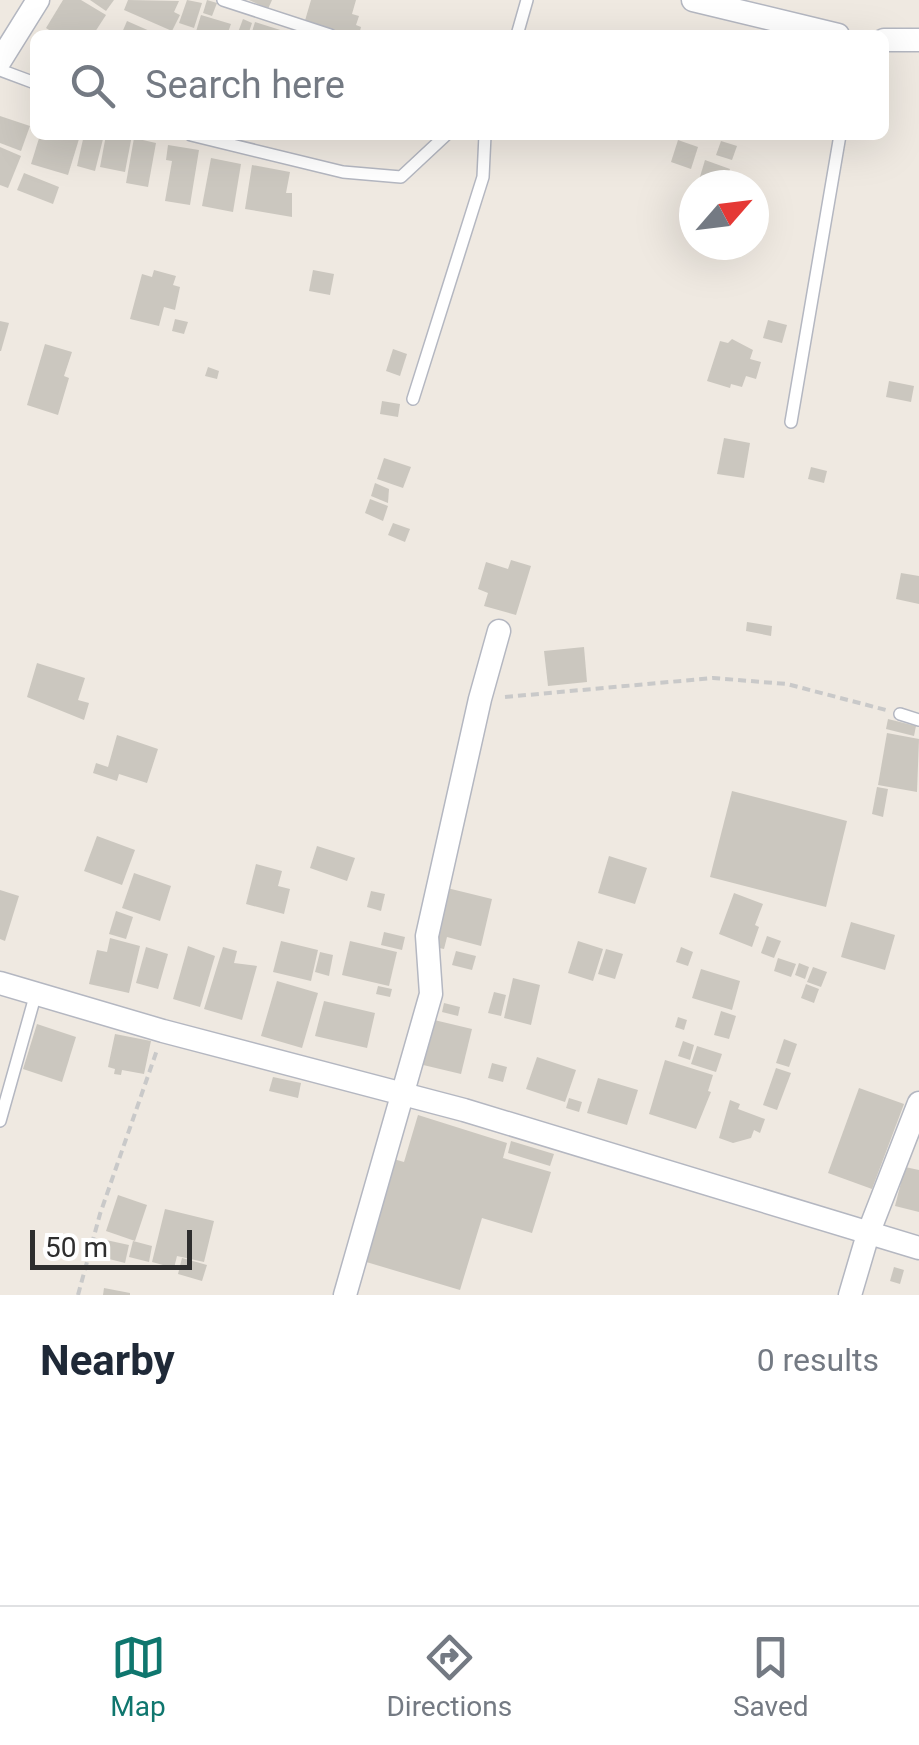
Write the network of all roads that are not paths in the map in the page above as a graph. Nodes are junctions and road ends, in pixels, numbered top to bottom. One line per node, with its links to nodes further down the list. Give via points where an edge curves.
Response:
1 (38, 0): 10 (street)
2 (223, 0): 5 (lane)
3 (527, 0): 6 (lane)
4 (694, 0): 7 (street)
5 (315, 30)
6 (518, 30)
7 (817, 30)
8 (889, 40): 9 (street)
9 (919, 40)
10 (0, 61)
11 (0, 70): 12 (lane)
12 (30, 82)
13 (212, 140): 14 (lane, via 343,172 402,177)
14 (441, 140)
15 (485, 140): 17 (lane, via 483,177)
16 (839, 140): 18 (lane)
17 (414, 399)
18 (791, 422)
19 (499, 631): 24 (street, via 427,936 430,994)
20 (900, 714): 21 (lane)
21 (919, 720)
22 (0, 983): 23 (street)
23 (36, 993): 24 (street); 26 (lane)
24 (402, 1092): 27 (street); 29 (street)
25 (919, 1103): 27 (street)
26 (0, 1121)
27 (868, 1234): 28 (street); 30 (street)
28 (919, 1248)
29 (345, 1295)
30 (850, 1295)

